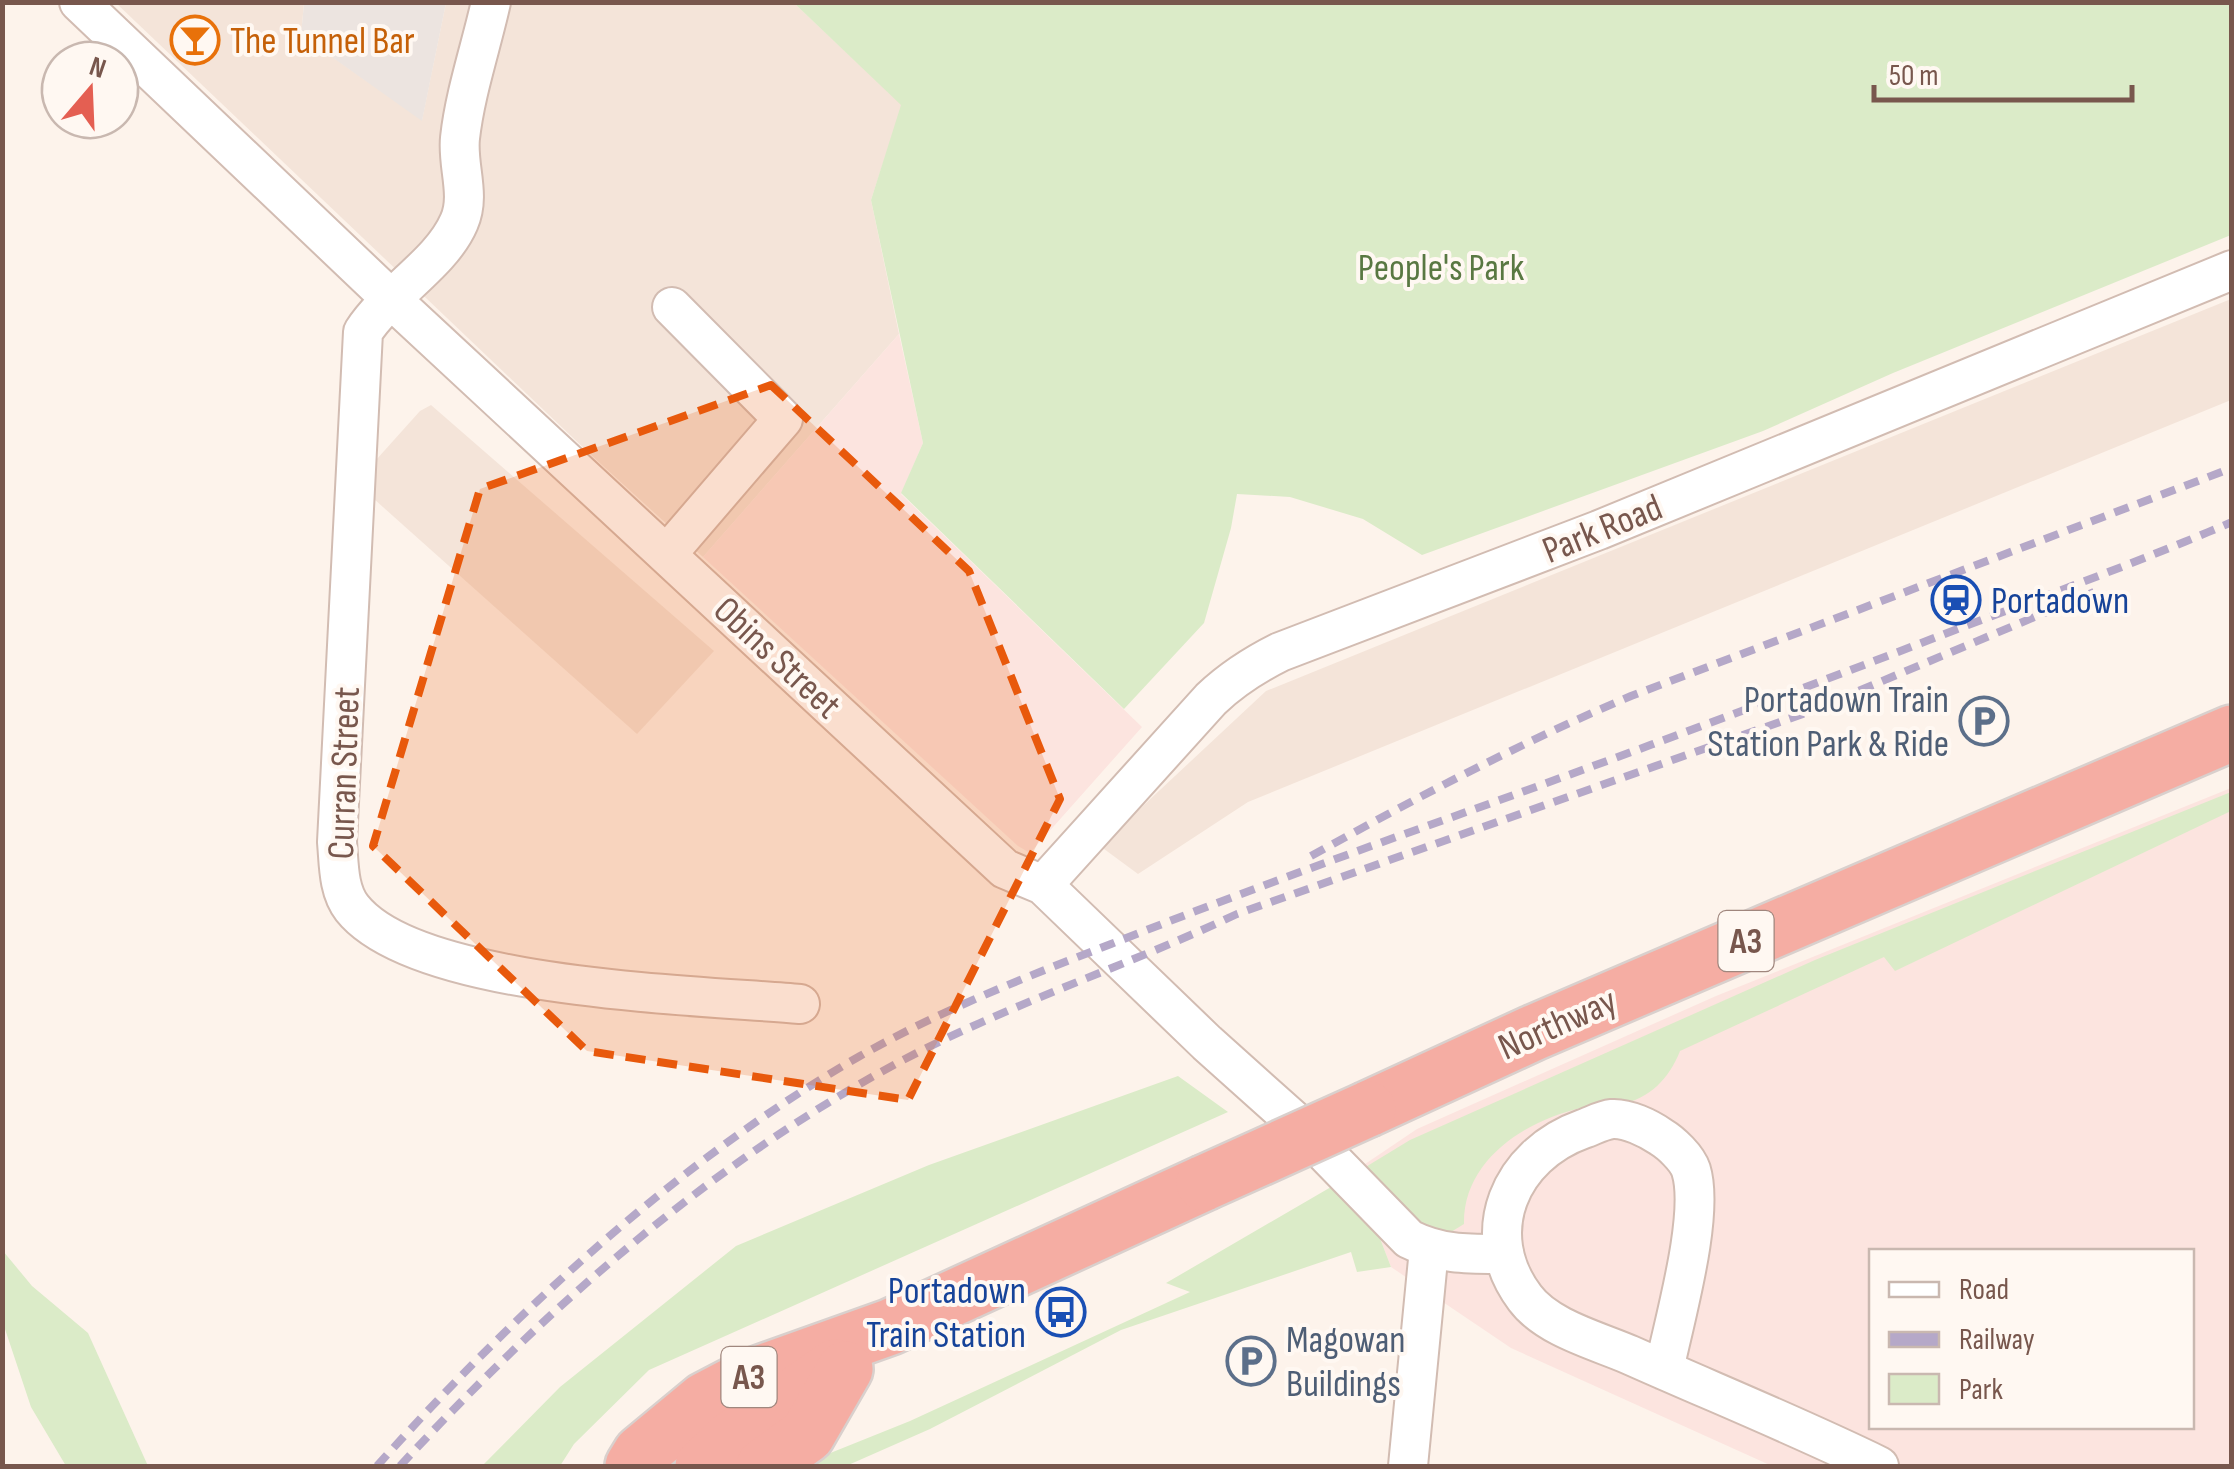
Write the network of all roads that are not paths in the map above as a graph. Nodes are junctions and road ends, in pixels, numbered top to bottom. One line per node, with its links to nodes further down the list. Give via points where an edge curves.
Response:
1 (79, 2): 4 (street, Obins Street)
2 (491, 2): 4 (street, Curran Street, via 460,141 460,220 446,244)
3 (2232, 270): 8 (street, Park Road, via 1599,530 1267,658 1211,699)
4 (391, 299): 6 (street, Obins Street); 9 (street, Curran Street, via 363,332 337,842 340,880 351,907 374,929 435,958 474,967 547,982)
5 (672, 307): 6 (street, via 782,418)
6 (667, 554): 8 (street, Obins Street, via 1006,869)
7 (2232, 733): 12 (highway, Northway / A3, bridge, via 1532,1033)
8 (1043, 885): 10 (street, Obins Street, via 1409,1239)
9 (800, 1004)
10 (1428, 1248): 11 (street, Obins Street); 17 (street)
11 (1504, 1254): 13 (street, via 1525,1300 1551,1320); 13 (street, via 1506,1199 1525,1168 1560,1138 1613,1119 1646,1127 1668,1142 1690,1167 1696,1210)
12 (872, 1341): 14 (highway, Northway / A3, via 746,1378 705,1400); 15 (highway, Northway / A3); 16 (highway, via 806,1436)
13 (1664, 1370): 18 (street)
14 (633, 1466)
15 (703, 1466)
16 (764, 1466)
17 (1408, 1466)
18 (1879, 1466)

